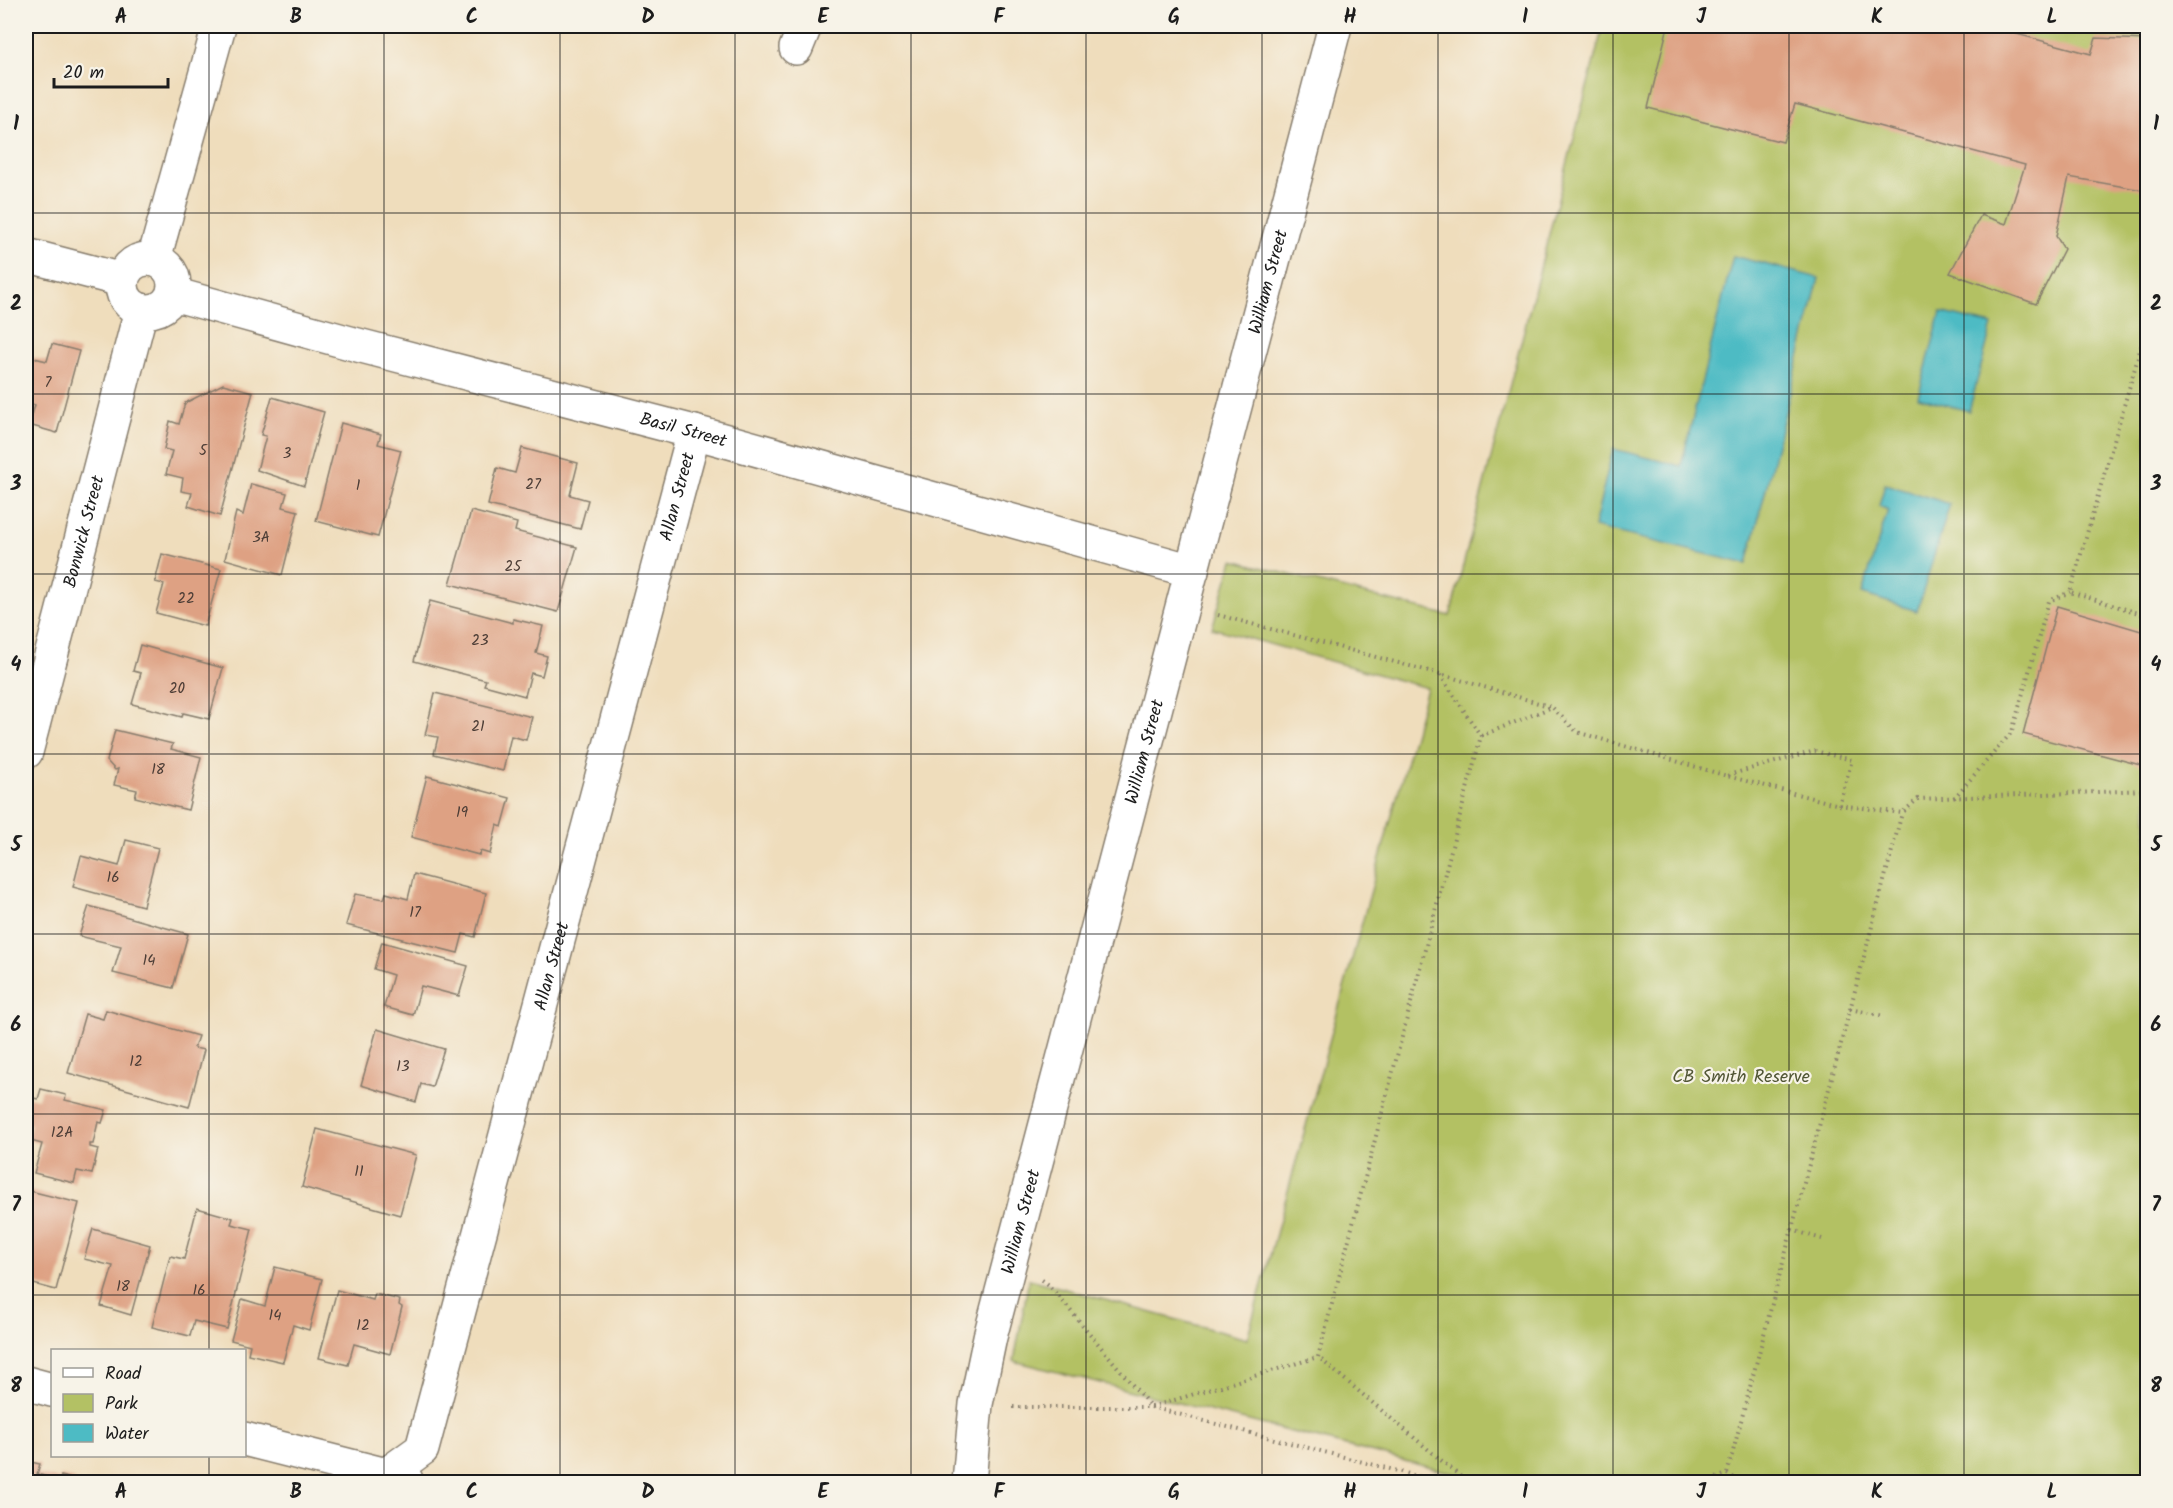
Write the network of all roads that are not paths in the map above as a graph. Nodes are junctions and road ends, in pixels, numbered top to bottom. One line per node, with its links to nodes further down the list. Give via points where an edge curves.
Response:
1 (219, 26): 4 (street)
2 (1335, 26): 9 (street, William Street)
3 (26, 255): 5 (street)
4 (154, 260): 5 (street, via 137,261); 6 (street, via 169,269)
5 (122, 280): 7 (street, via 126,299)
6 (173, 294): 7 (street, via 160,308); 8 (street, Basil Street)
7 (141, 310): 10 (street, Bonwick Street)
8 (694, 432): 9 (street, Basil Street); 14 (street, Allan Street, via 422,1449)
9 (1192, 571): 15 (street, William Street, via 990,1337 976,1404)
10 (26, 752)
11 (26, 1383): 12 (street)
12 (51, 1390)
13 (246, 1440): 14 (street)
14 (394, 1480)
15 (969, 1482)

